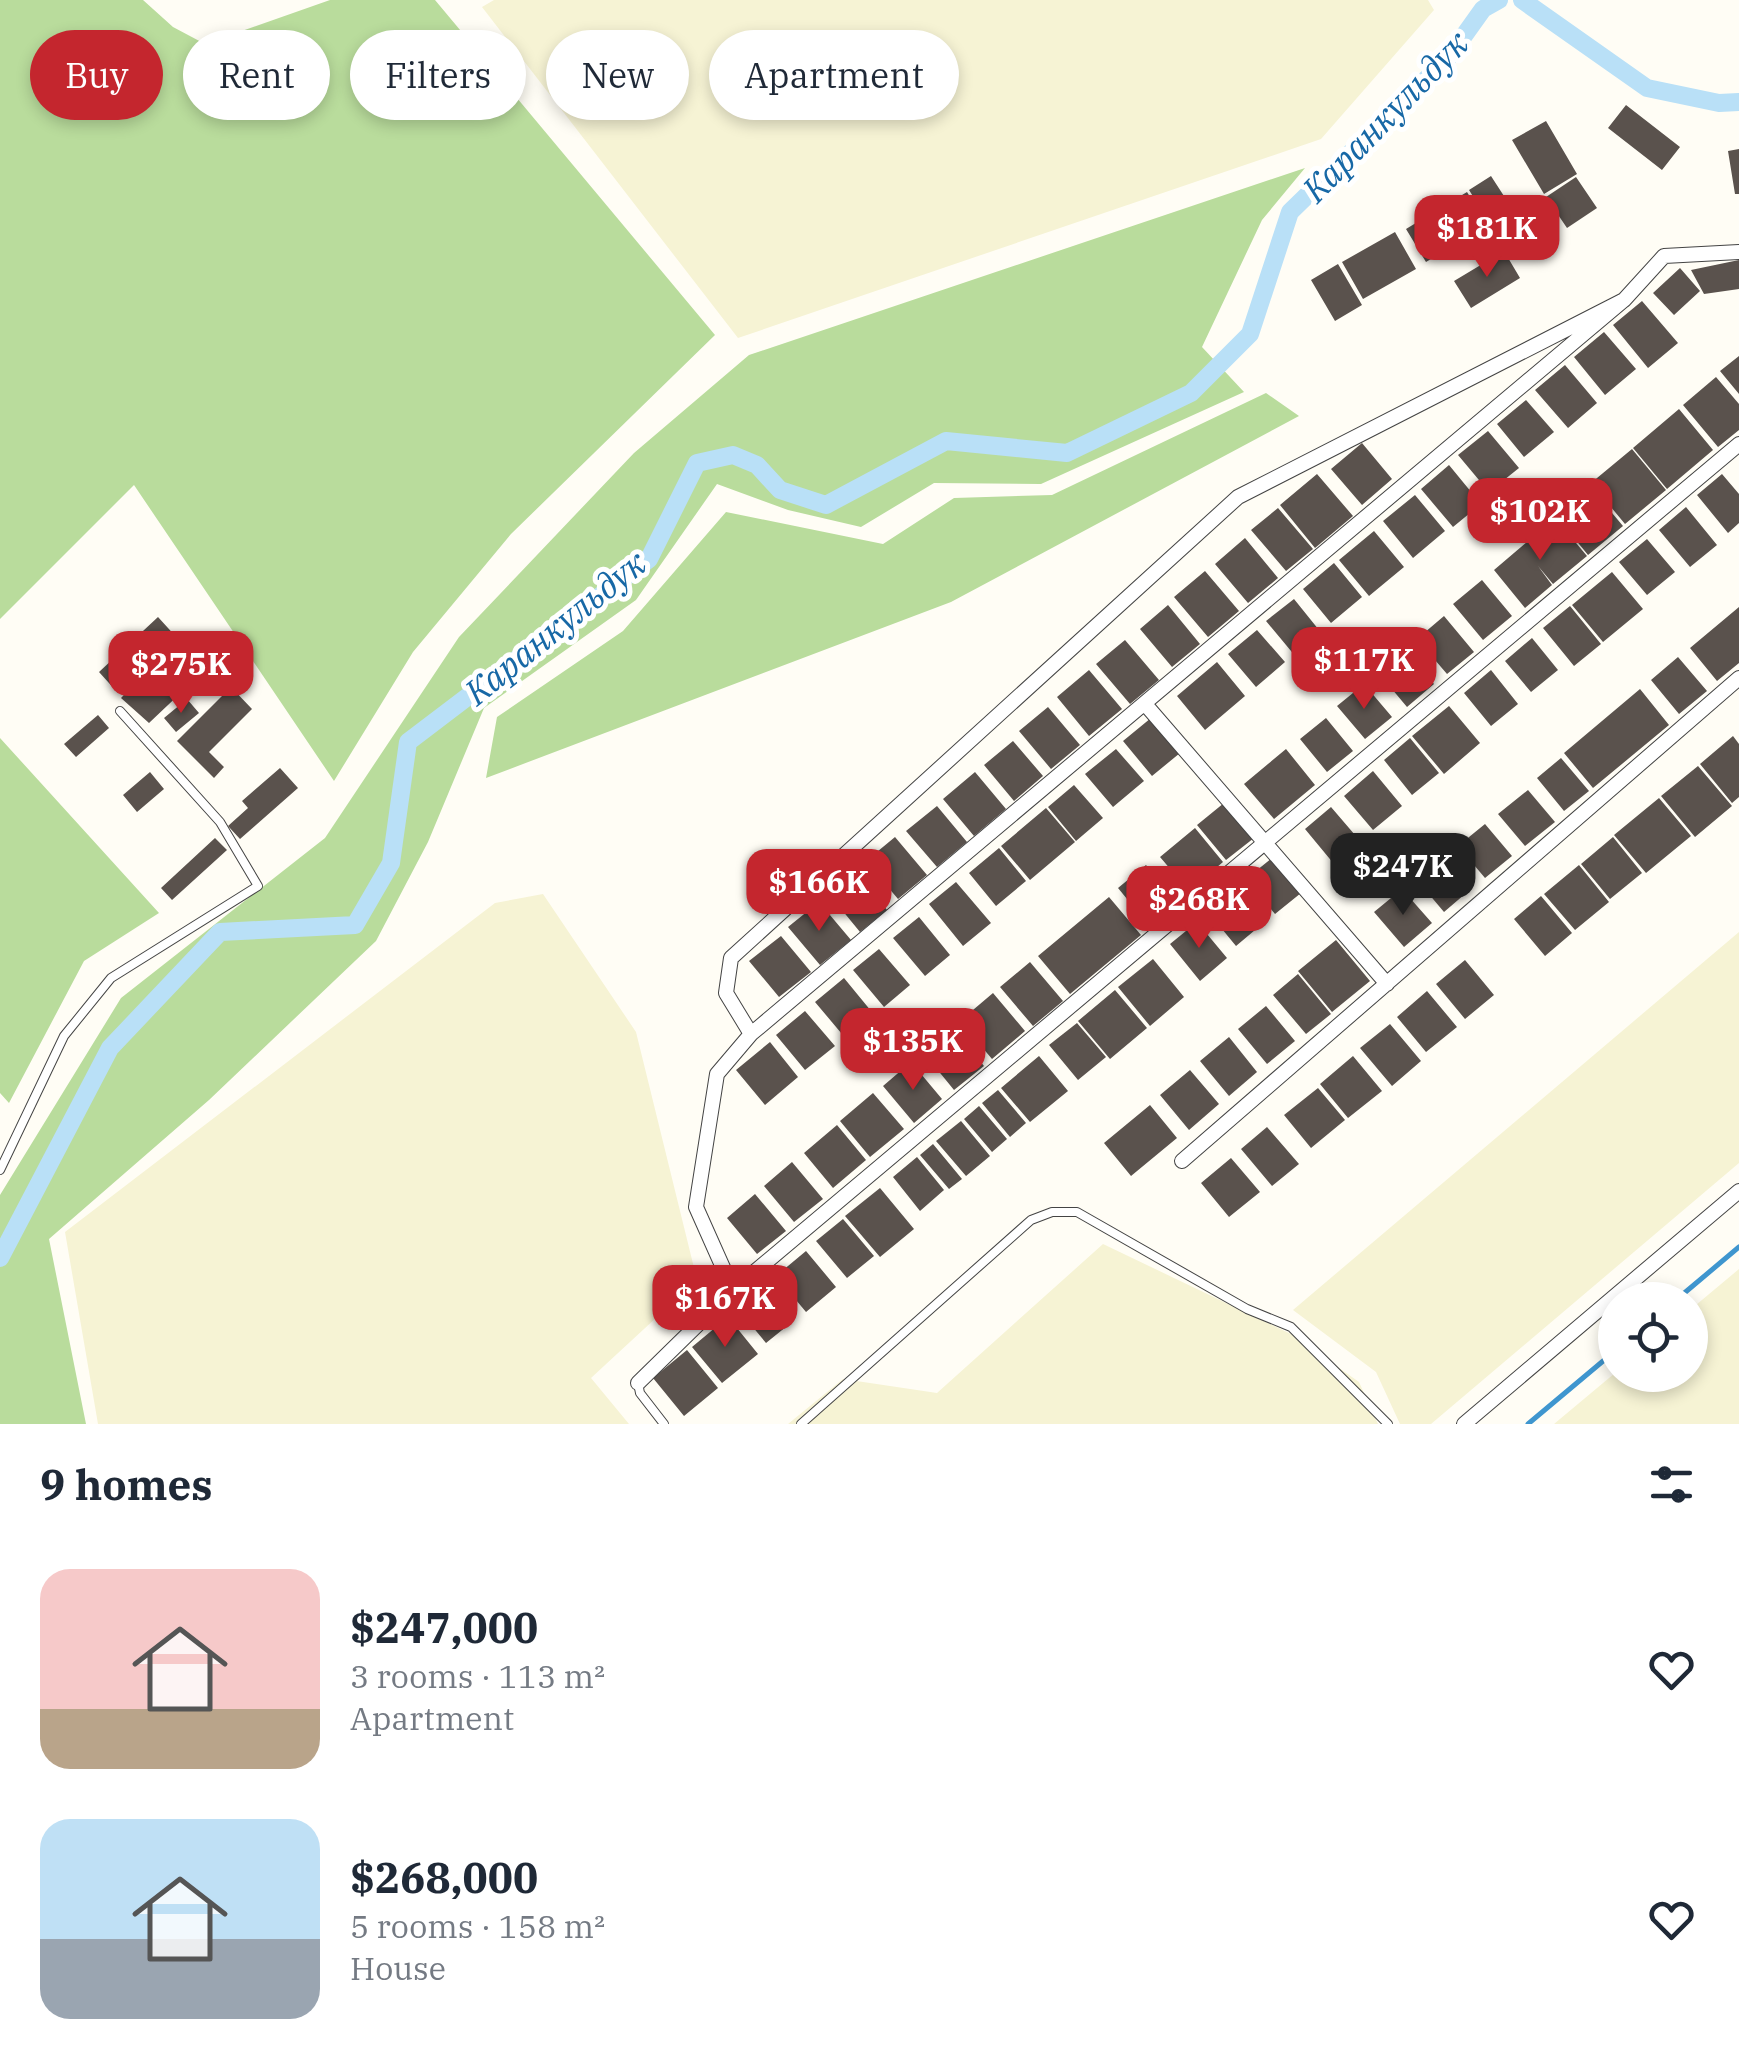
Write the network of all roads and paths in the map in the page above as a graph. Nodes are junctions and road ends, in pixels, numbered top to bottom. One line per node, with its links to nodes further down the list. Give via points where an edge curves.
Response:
1 (1739, 252): 2 (street, via 1664,256)
2 (1624, 300): 5 (street); 9 (street, via 1238,498 731,958 726,994)
3 (1739, 444): 7 (street)
4 (1739, 678): 8 (street)
5 (1145, 704): 7 (street); 9 (street)
6 (120, 711): 11 (lane, via 220,822 258,886 110,978 64,1036)
7 (1264, 843): 8 (street); 13 (street)
8 (1387, 984): 10 (street)
9 (750, 1034): 13 (street, via 717,1074 696,1207)
10 (1182, 1161)
11 (0, 1170)
12 (1739, 1191): 18 (street)
13 (732, 1290): 14 (street)
14 (638, 1383): 15 (lane)
15 (664, 1424)
16 (801, 1424): 17 (lane, via 1031,1220 1078,1212 1247,1309 1291,1326)
17 (1388, 1424)
18 (1464, 1424)

